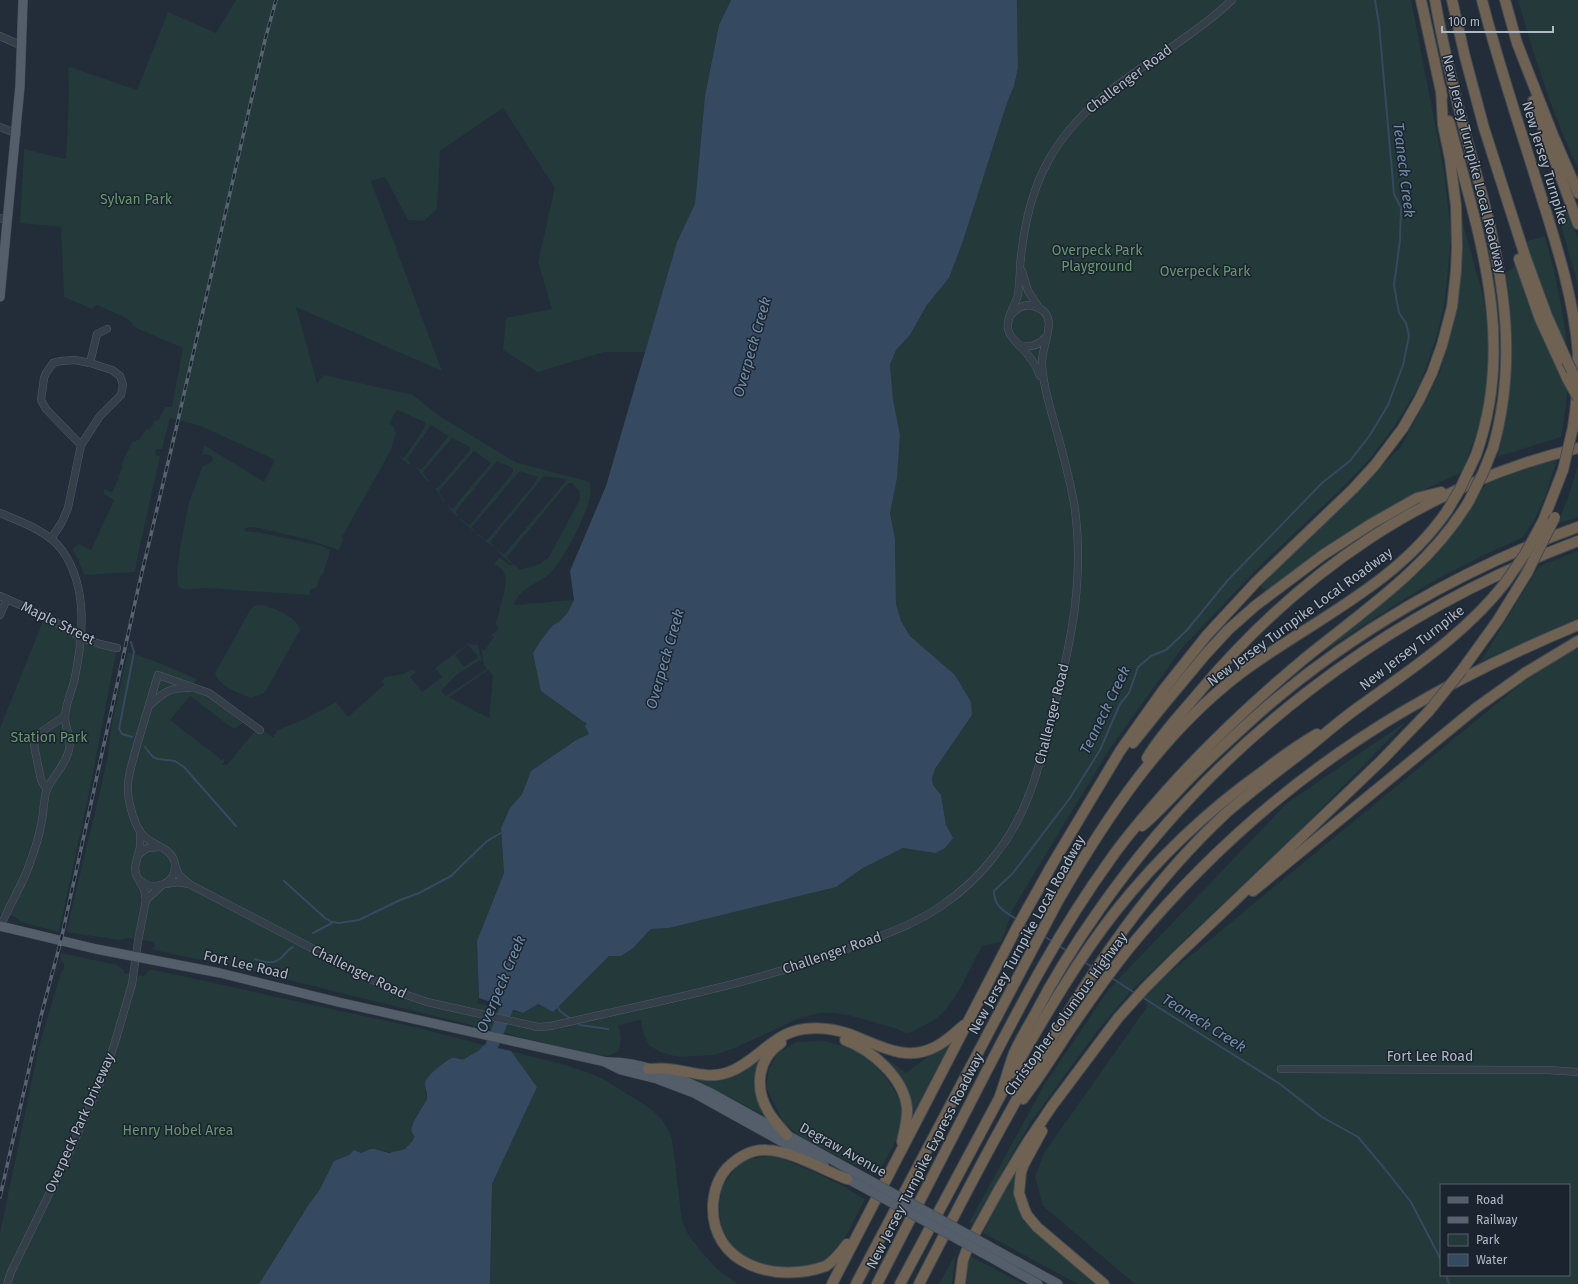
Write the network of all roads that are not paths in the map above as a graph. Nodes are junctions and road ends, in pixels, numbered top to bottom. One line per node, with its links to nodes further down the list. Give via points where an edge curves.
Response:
1 (23, 0): 10 (main road)
2 (1232, 0): 18 (street, Challenger Road, via 1206,23 1106,93 1073,124 1048,161 1032,197 1023,235)
3 (1421, 0): 11 (highway, New Jersey Turnpike Local Roadway)
4 (1435, 0): 52 (highway, New Jersey Turnpike Express Roadway, bridge, via 1452,80 1492,232 1504,299 1505,384 1500,418 1483,473 1445,536 1422,561 1290,671 1230,725 1174,782)
5 (1452, 0): 13 (highway)
6 (1482, 0): 31 (highway, New Jersey Turnpike, bridge, via 1550,223 1571,305 1576,337 1577,388 1573,427)
7 (1505, 0): 9 (highway)
8 (0, 36): 10 (street)
9 (1517, 43): 15 (highway); 17 (highway, via 1522,70)
10 (22, 46): 14 (main road)
11 (1441, 89): 49 (highway, New Jersey Turnpike Local Roadway, bridge, via 1481,243 1492,308 1492,394 1486,426 1476,455 1447,511 1420,544 1391,571 1254,664 1218,692 1176,733); 50 (highway, via 1443,125 1455,199 1457,265 1446,332 1422,394 1403,428 1376,465 1244,594 1185,661 1120,751)
12 (0, 127): 14 (street)
13 (1484, 128): 26 (highway, bridge, via 1530,270 1550,323); 28 (highway, bridge, via 1487,156 1517,253 1540,319)
14 (16, 134): 16 (main road)
15 (1578, 193)
16 (4, 220): 19 (main road)
17 (1578, 224)
18 (1020, 266): 20 (street, Challenger Road, via 1028,291); 21 (street, Challenger Road, via 1018,295)
19 (0, 298)
20 (1040, 308): 21 (street, via 1024,306); 23 (street, Challenger Road, via 1049,324)
21 (1012, 314): 24 (street, Challenger Road, via 1008,323 1009,332)
22 (107, 329): 25 (street, via 97,334)
23 (1045, 338): 24 (street, via 1033,346); 27 (street, Challenger Road, via 1041,362)
24 (1019, 344): 27 (street, Challenger Road, via 1034,362)
25 (90, 363): 29 (street, via 117,372 123,389 100,416); 29 (street, via 75,360 54,364 46,373 42,389 41,400 46,409)
26 (1578, 383)
27 (1044, 385): 58 (street, Challenger Road, via 1074,503 1077,533 1078,568 1074,624 1065,664 1038,774 1020,818 997,854 973,881 923,918 835,954 764,976 542,1027 427,1002 392,990)
28 (1578, 398)
29 (81, 445): 35 (street, via 68,508)
30 (1578, 448): 32 (highway, via 1524,463)
31 (1563, 470): 46 (highway, New Jersey Turnpike, bridge, via 1543,521 1525,554 1505,583 1477,615 1452,637); 60 (highway, bridge, via 1555,517 1527,573 1504,611 1462,670 1429,711 1382,760)
32 (1467, 485): 49 (highway, via 1386,527 1332,565 1280,609 1220,668 1183,711 1151,752); 50 (highway, via 1417,498 1392,512 1323,555 1254,606 1193,668 1146,726)
33 (0, 513): 35 (street)
34 (1578, 527): 52 (highway, via 1513,553 1454,582 1395,615 1338,652 1284,692 1245,726 1196,772 1158,813)
35 (51, 539): 40 (street, via 61,549 74,574 80,603)
36 (1578, 541): 70 (highway, Christopher Columbus Highway, via 1502,573 1436,606 1373,644 1305,693 1229,758 1175,813 1129,869 1075,945 1015,1052)
37 (3, 597): 38 (street); 40 (street, Maple Street, via 45,616)
38 (0, 615)
39 (1578, 625): 71 (highway, Christopher Columbus Highway, via 1492,664 1417,703 1309,774 1257,817 1203,866 1113,968 1038,1080)
40 (82, 638): 42 (street, Maple Street); 45 (street)
41 (1578, 641): 60 (highway, via 1525,673 1476,708)
42 (117, 648)
43 (196, 688): 44 (street, via 177,687 163,693); 44 (street, via 158,675); 47 (street, via 209,693)
44 (149, 706): 51 (street, via 128,784 129,800)
45 (65, 716): 48 (street, via 70,742 69,752); 48 (street, via 38,735 34,745 39,772)
46 (1340, 721): 70 (highway, via 1303,741 1231,795 1192,829 1137,886 1076,967); 71 (highway, via 1251,792 1201,838 1156,889 1091,976)
47 (260, 730)
48 (47, 790): 61 (street, via 41,826 31,861)
49 (1125, 794): 81 (highway, New Jersey Turnpike Local Roadway, via 1045,925)
50 (1090, 803): 63 (highway, via 1016,929)
51 (140, 832): 53 (street); 54 (street)
52 (1121, 844): 82 (highway, New Jersey Turnpike Express Roadway, via 1060,935 1026,996)
53 (159, 847): 54 (street, via 147,848); 55 (street, via 169,852)
54 (137, 857): 56 (street, via 134,867)
55 (175, 865): 57 (street, via 173,875); 58 (street, Challenger Road, via 179,874)
56 (139, 879): 57 (street, via 146,885); 59 (street)
57 (164, 884): 58 (street, Challenger Road); 59 (street)
58 (189, 884)
59 (146, 900): 62 (street, Overpeck Park Driveway)
60 (1221, 915): 69 (highway, via 1176,956 1132,1002)
61 (1, 926): 62 (main road, Fort Lee Road)
62 (136, 956): 64 (main road, Fort Lee Road); 79 (street, Overpeck Park Driveway, via 130,993 107,1067)
63 (968, 1021): 66 (highway, via 942,1043 919,1053 897,1052 836,1030 811,1028 783,1034 744,1064 724,1074 700,1075); 73 (highway)
64 (486, 1034): 65 (main road, Degraw Avenue)
65 (606, 1062): 66 (main road, Degraw Avenue); 74 (main road, Degraw Avenue, via 621,1070 657,1079 700,1096)
66 (648, 1068): 72 (main road, Degraw Avenue, via 697,1087)
67 (1281, 1069): 68 (street, Fort Lee Road)
68 (1578, 1072)
69 (1065, 1090): 85 (highway, via 1027,1143 992,1201 965,1252); 89 (highway, via 1024,1164 1019,1185 1021,1200 1027,1215 1038,1227)
70 (1000, 1096): 83 (highway)
71 (1005, 1120): 84 (highway)
72 (787, 1135): 73 (highway, via 768,1111 762,1096 760,1078 765,1059 776,1046 791,1038 811,1035 834,1037 851,1042 871,1054 890,1072 899,1086 906,1101 907,1113); 75 (main road, Degraw Avenue)
73 (899, 1154): 76 (highway)
74 (847, 1179): 75 (main road, Degraw Avenue); 76 (highway, via 780,1152 750,1152 731,1164 717,1184 713,1210 719,1237 728,1252 747,1269 762,1276 785,1279 806,1275 828,1265)
75 (865, 1183): 77 (main road, Degraw Avenue, bridge)
76 (863, 1223): 80 (highway)
77 (983, 1248): 78 (main road, Degraw Avenue); 88 (main road, Degraw Avenue)
78 (1021, 1275): 86 (main road); 87 (main road, Degraw Avenue)
79 (7, 1284)
80 (832, 1284)
81 (856, 1284)
82 (877, 1284)
83 (900, 1284)
84 (919, 1284)
85 (960, 1284)
86 (1034, 1284)
87 (1038, 1284)
88 (1058, 1284)
89 (1104, 1284)

